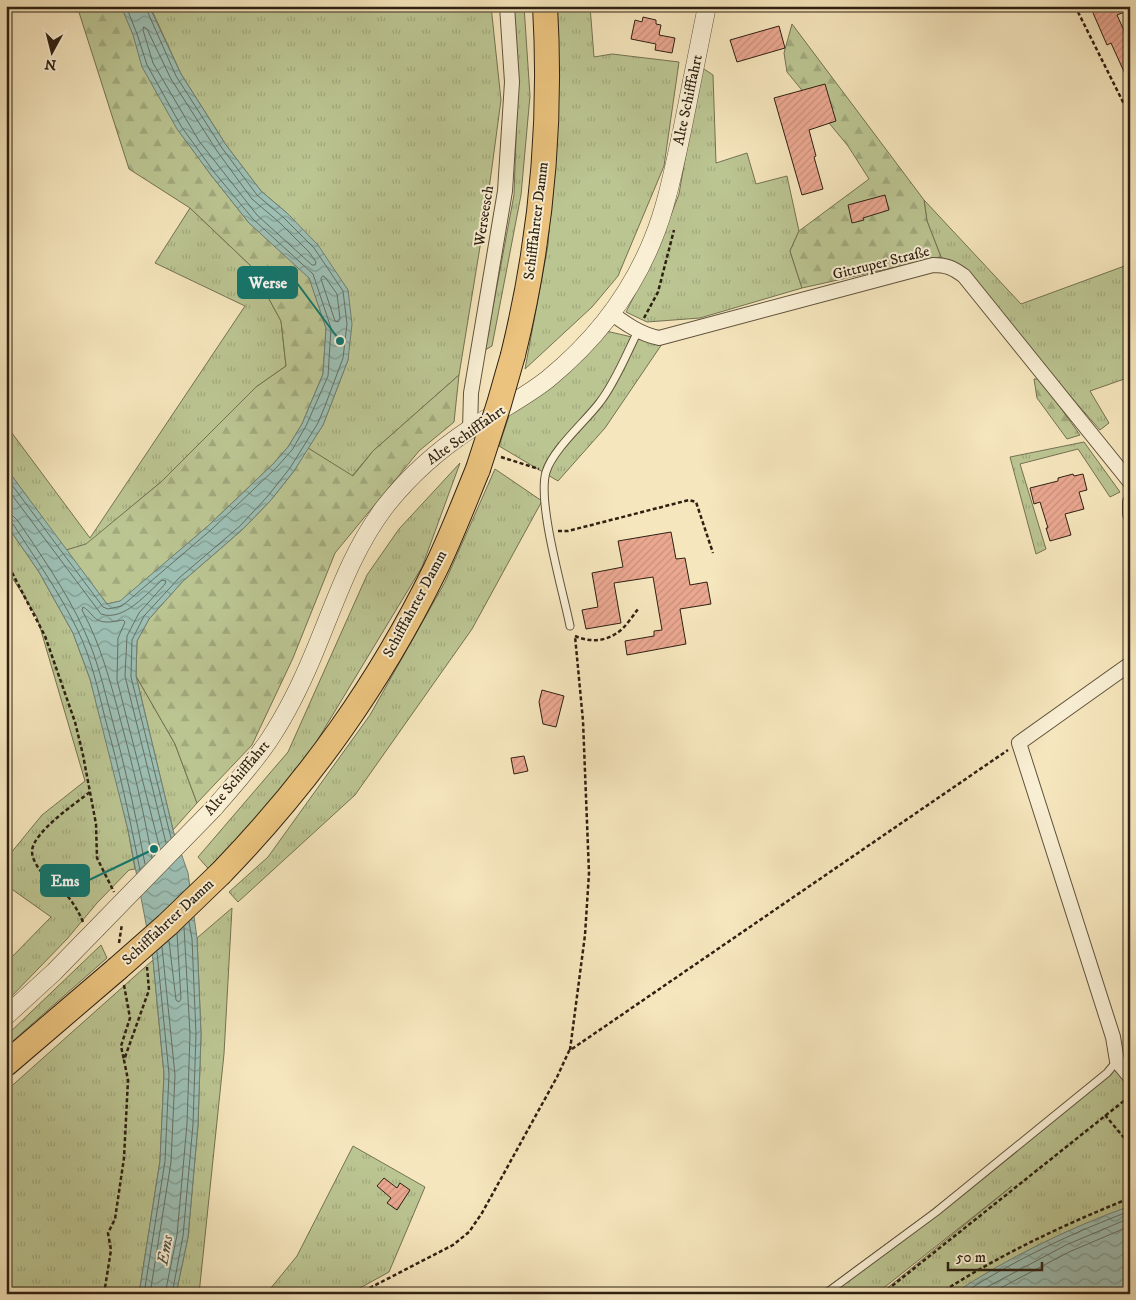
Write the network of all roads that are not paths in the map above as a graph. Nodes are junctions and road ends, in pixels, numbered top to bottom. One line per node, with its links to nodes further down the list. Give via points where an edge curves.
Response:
1 (507, 6): 6 (street, Werseesch, via 512,82 506,191 471,393)
2 (544, 6): 14 (highway, Schifffahrter Damm, bridge, via 548,88 542,183 528,287 500,404 478,469 428,585 392,652 356,708 323,756 254,839 167,926)
3 (707, 6): 4 (street, Alte Schifffahrt, via 664,208 642,262)
4 (611, 313): 5 (street, Gittruper Straße); 6 (street, Alte Schifffahrt, via 592,337 548,379)
5 (638, 331): 7 (street, Gittruper Straße, via 659,338 933,265 945,265 964,276); 10 (lane, via 602,401 557,452 546,471 545,496 550,532)
6 (470, 429): 12 (street, Alte Schifffahrt, bridge, via 421,467 384,508 365,536 334,598 294,696 251,764 214,808 90,930 54,972)
7 (1130, 482)
8 (1130, 502): 9 (street)
9 (1130, 514)
10 (570, 626)
11 (1130, 664): 13 (street, via 1019,743 1113,1037)
12 (6, 1016)
13 (1117, 1061): 15 (street); 16 (lane, via 1107,1073 936,1212)
14 (6, 1064)
15 (1130, 1077)
16 (825, 1294)

